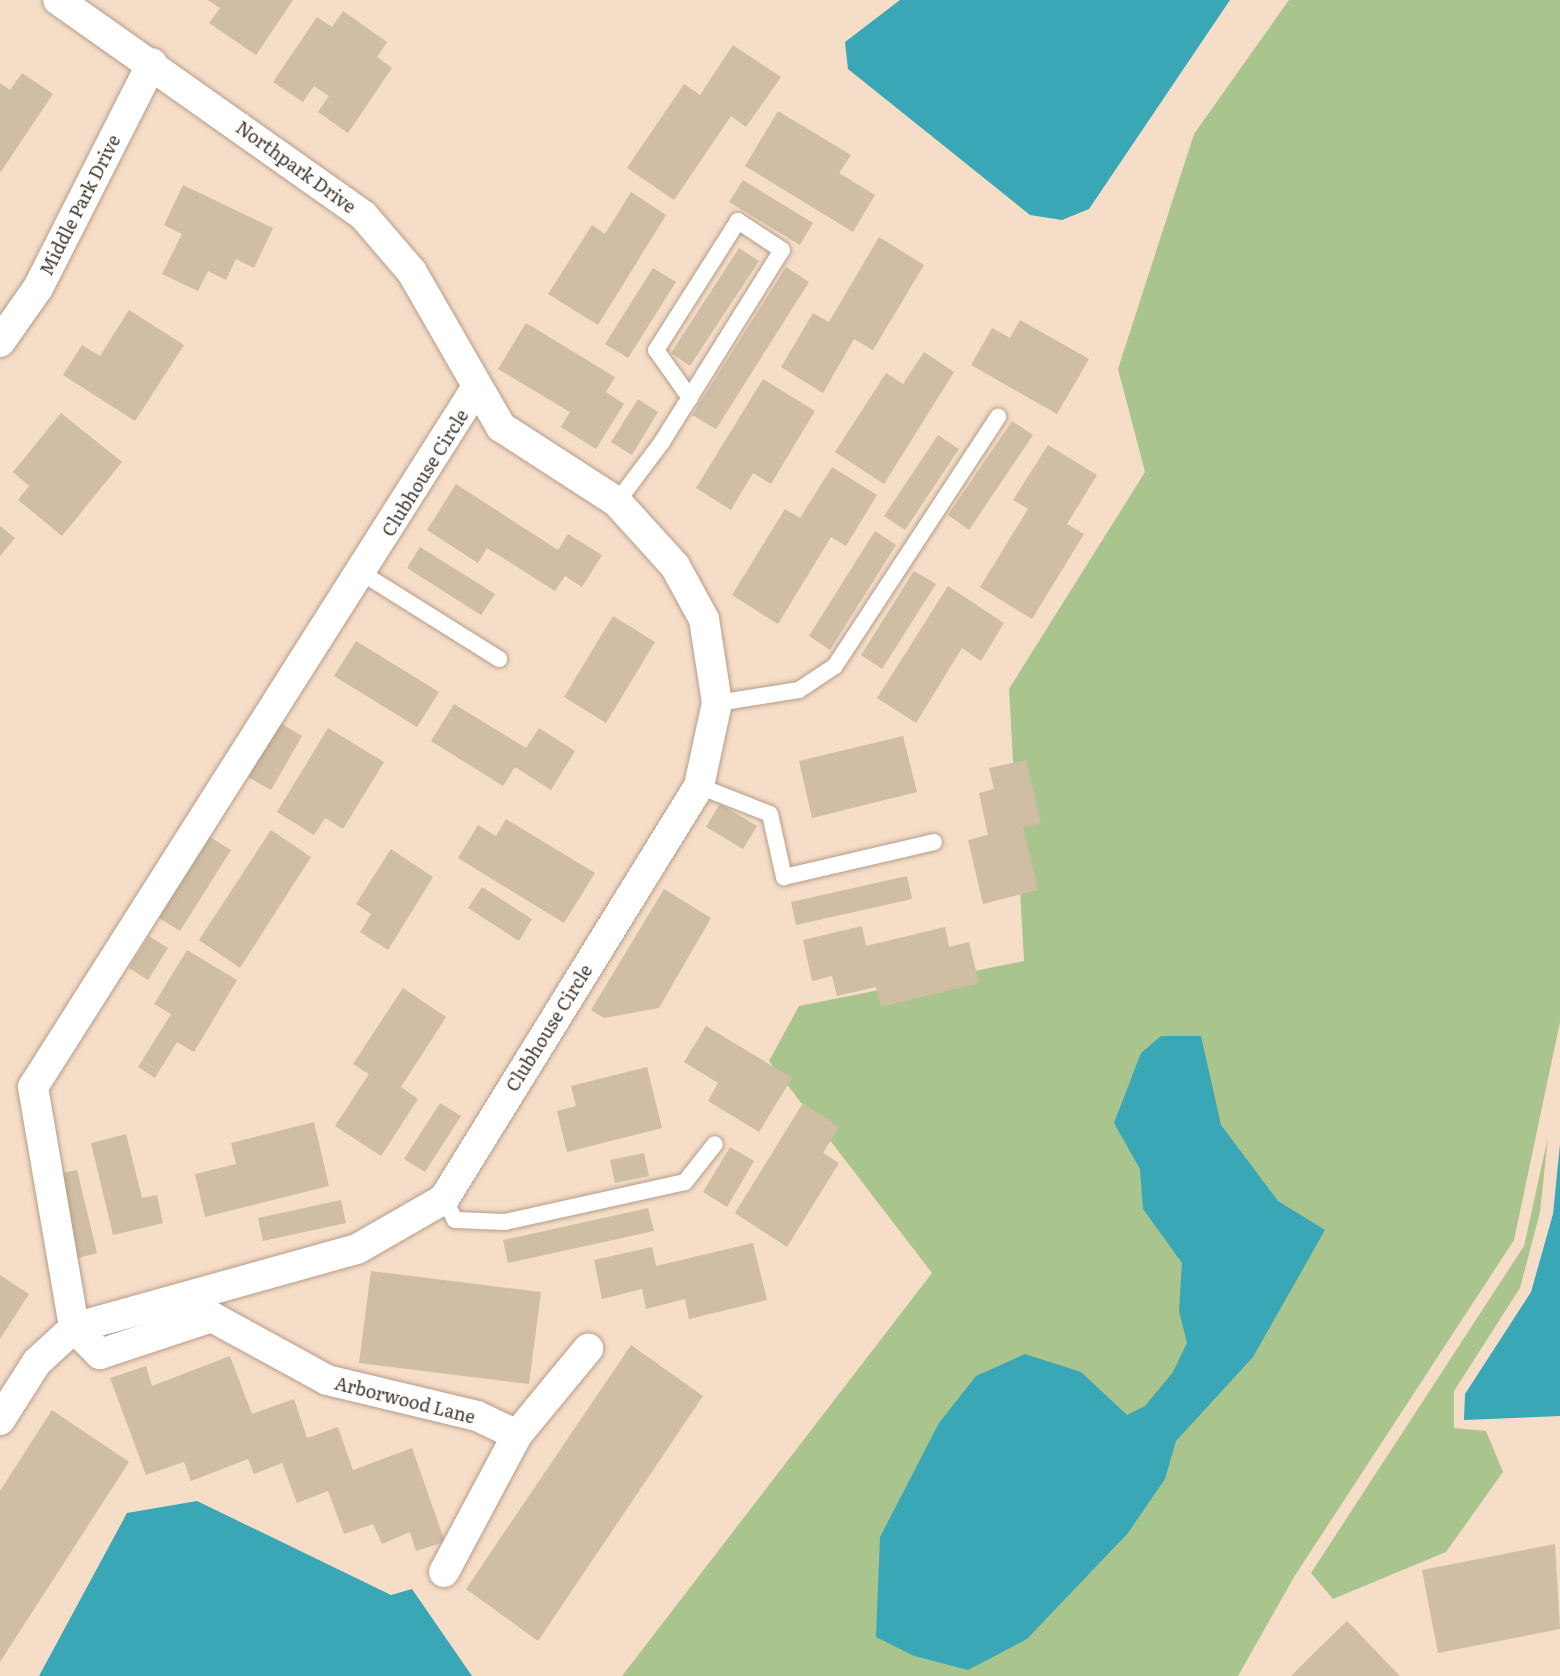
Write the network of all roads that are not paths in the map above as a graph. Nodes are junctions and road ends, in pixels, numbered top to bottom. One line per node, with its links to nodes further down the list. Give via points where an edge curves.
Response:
1 (58, 0): 2 (street, Northpark Drive)
2 (152, 63): 3 (street, Middle Park Drive, via 38,288); 4 (street, Northpark Drive, via 363,215 412,272)
3 (0, 342)
4 (475, 390): 7 (street, Clubhouse Circle, via 500,427); 8 (street, Clubhouse Circle)
5 (690, 398): 5 (lane, via 782,250 738,221 656,350); 7 (lane)
6 (998, 417): 10 (lane, via 835,666 799,690)
7 (617, 502): 10 (street, Clubhouse Circle, via 675,566 704,619)
8 (362, 573): 9 (lane); 15 (street, Clubhouse Circle, via 33,1087)
9 (499, 659)
10 (717, 703): 11 (street, Clubhouse Circle)
11 (699, 786): 12 (lane, via 770,814 784,877); 14 (street, Clubhouse Circle)
12 (934, 842)
13 (715, 1144): 14 (lane, via 685,1182 505,1222 455,1220)
14 (443, 1199): 15 (street, Clubhouse Circle, via 357,1249)
15 (74, 1328): 17 (street, Clubhouse Circle, via 37,1362); 18 (street, Arborwood Lane, via 88,1349 111,1356 212,1317 327,1380 477,1416)
16 (588, 1349): 18 (street)
17 (0, 1420)
18 (517, 1435): 19 (street)
19 (444, 1572)

